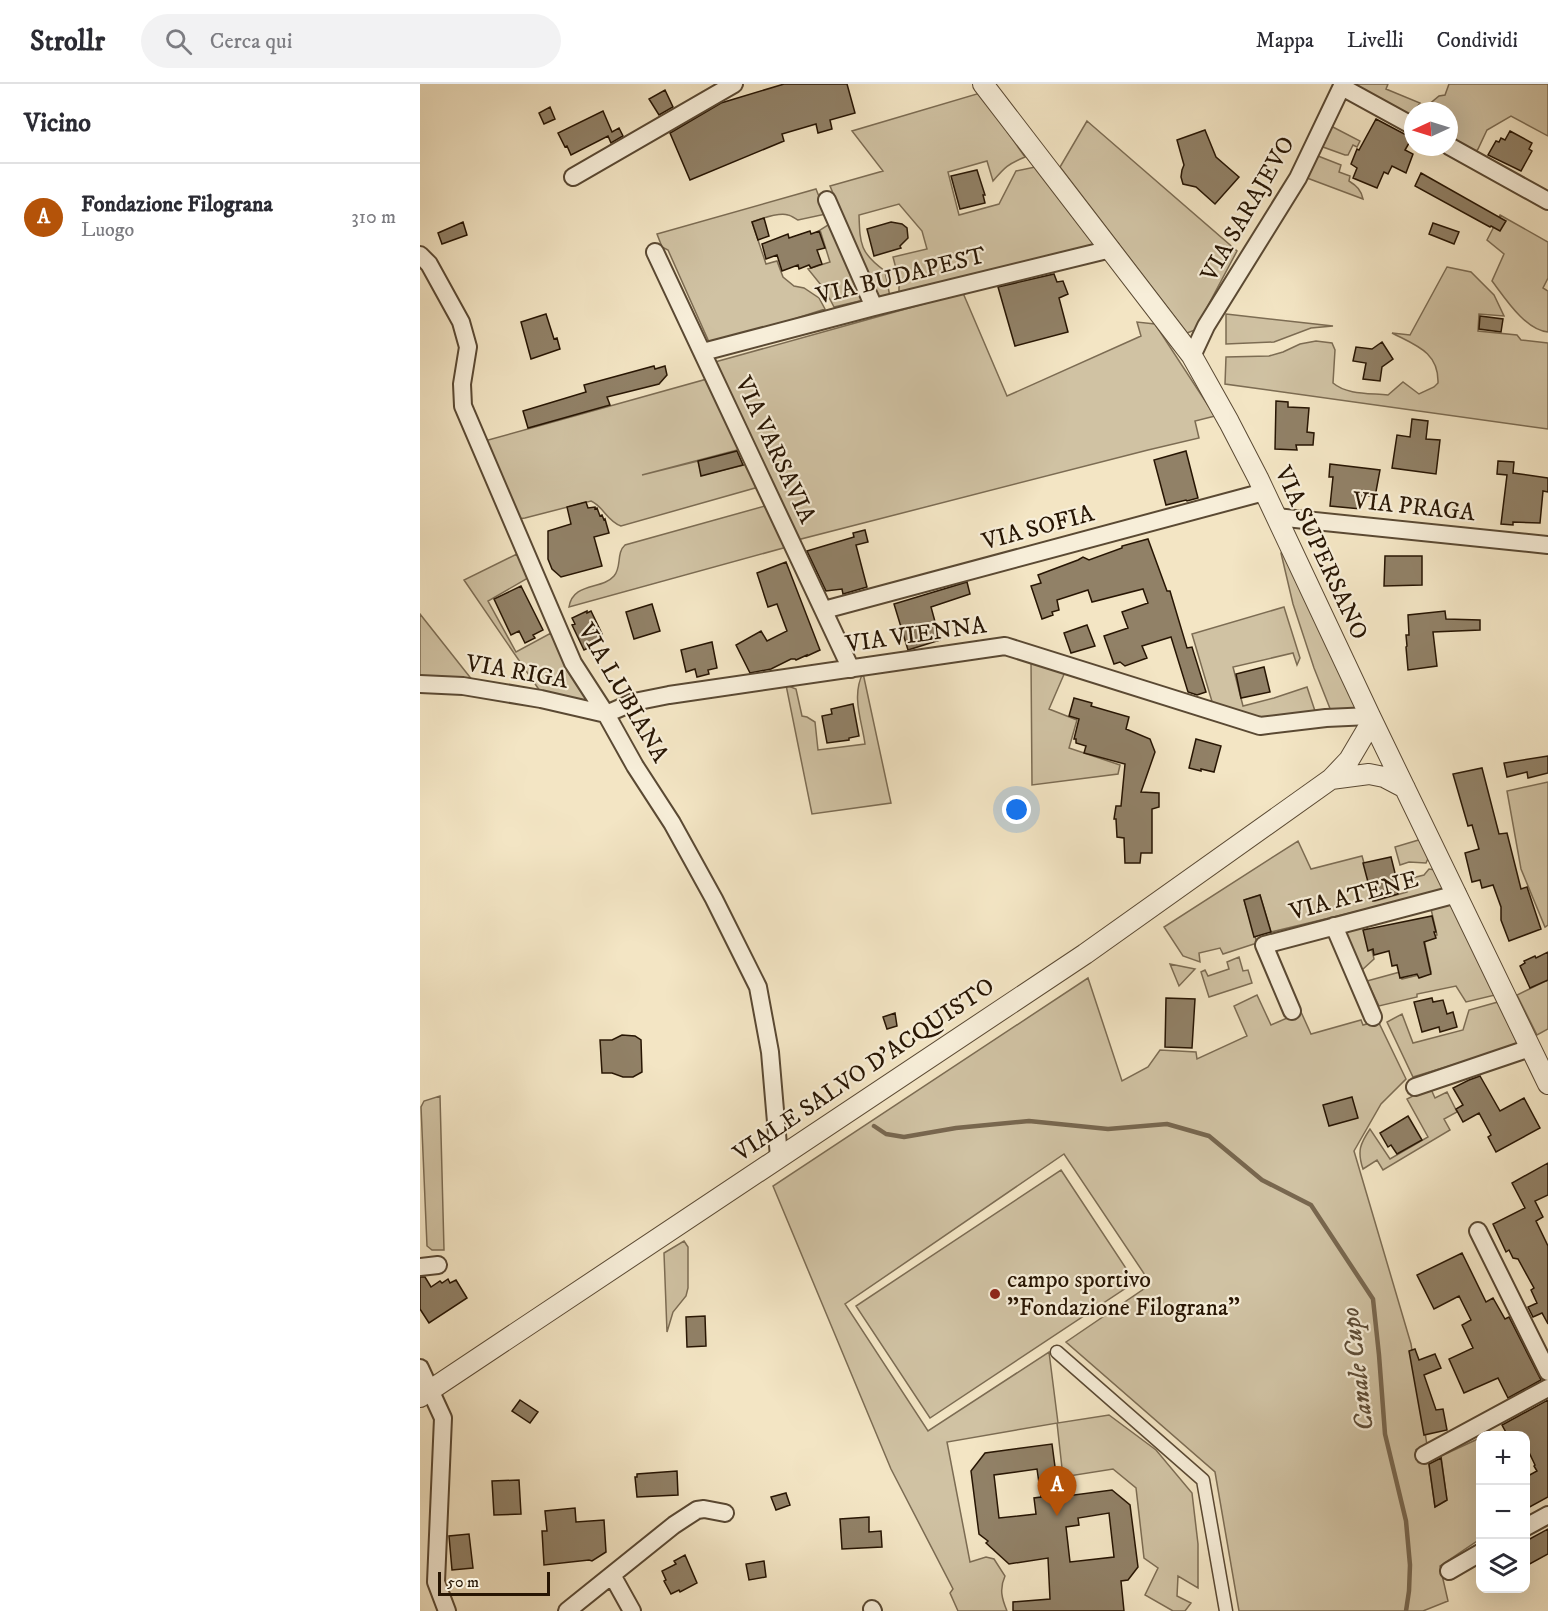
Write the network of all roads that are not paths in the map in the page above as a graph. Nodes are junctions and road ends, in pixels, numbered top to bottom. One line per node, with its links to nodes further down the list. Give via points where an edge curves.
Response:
1 (734, 84): 6 (street)
2 (983, 84): 9 (street, VIA SUPERSANO)
3 (1342, 85): 4 (street); 14 (street, VIA SARAJEVO, via 1298,178 1206,326)
4 (1404, 121)
5 (1458, 151): 8 (street)
6 (573, 177)
7 (827, 200): 12 (street)
8 (1548, 201)
9 (1111, 249): 12 (street, VIA BUDAPEST); 14 (street, VIA SUPERSANO)
10 (655, 252): 13 (street, VIA VARSAVIA)
11 (420, 255): 21 (street, VIA LUBIANA, via 461,322 468,347 463,406 573,663)
12 (874, 306): 13 (street, VIA BUDAPEST)
13 (703, 352): 18 (street, VIA VARSAVIA)
14 (1192, 356): 15 (street, VIA SUPERSANO)
15 (1264, 492): 16 (street, VIA SUPERSANO); 18 (street, VIA SOFIA)
16 (1276, 517): 17 (street, VIA PRAGA); 22 (street, VIA SUPERSANO)
17 (1548, 545)
18 (824, 610): 19 (street, VIA VARSAVIA)
19 (851, 669): 21 (street, VIA VIENNA, via 669,695 634,702); 22 (street, VIA VIENNA, via 1005,646 1260,726 1326,718)
20 (420, 684): 21 (street, VIA RIGA, via 463,686)
21 (606, 714): 32 (street, VIA LUBIANA, via 672,823 758,987 770,1052)
22 (1371, 718): 23 (street, VIALE SALVO D'ACQUISTO, via 1349,760); 24 (street, VIA SUPERSANO)
23 (1331, 779): 24 (street, VIALE SALVO D'ACQUISTO, via 1369,774); 32 (street, VIALE SALVO D'ACQUISTO, via 1085,954)
24 (1406, 788): 25 (street, VIA SUPERSANO)
25 (1457, 894): 26 (street, VIA ATENE); 29 (street, VIA SUPERSANO)
26 (1334, 926): 27 (street, VIA ATENE, via 1264,945); 28 (street)
27 (1292, 1011)
28 (1374, 1017)
29 (1530, 1047): 30 (street, VIA SUPERSANO); 31 (street)
30 (1548, 1084)
31 (1415, 1087)
32 (779, 1157): 40 (street, VIALE SALVO D'ACQUISTO)
33 (1478, 1231): 38 (street)
34 (438, 1265): 35 (street)
35 (420, 1267)
36 (1057, 1352): 51 (street, via 1203,1480)
37 (420, 1368): 40 (street)
38 (1548, 1372)
39 (1548, 1388): 41 (street)
40 (425, 1394): 48 (street, via 442,1418 436,1582)
41 (1424, 1455)
42 (725, 1513): 47 (street, via 697,1510)
43 (1548, 1515): 44 (street)
44 (1530, 1525)
45 (1476, 1555): 46 (street)
46 (1449, 1570)
47 (612, 1575): 49 (street); 50 (street)
48 (447, 1611)
49 (567, 1611)
50 (632, 1611)
51 (1226, 1611)

